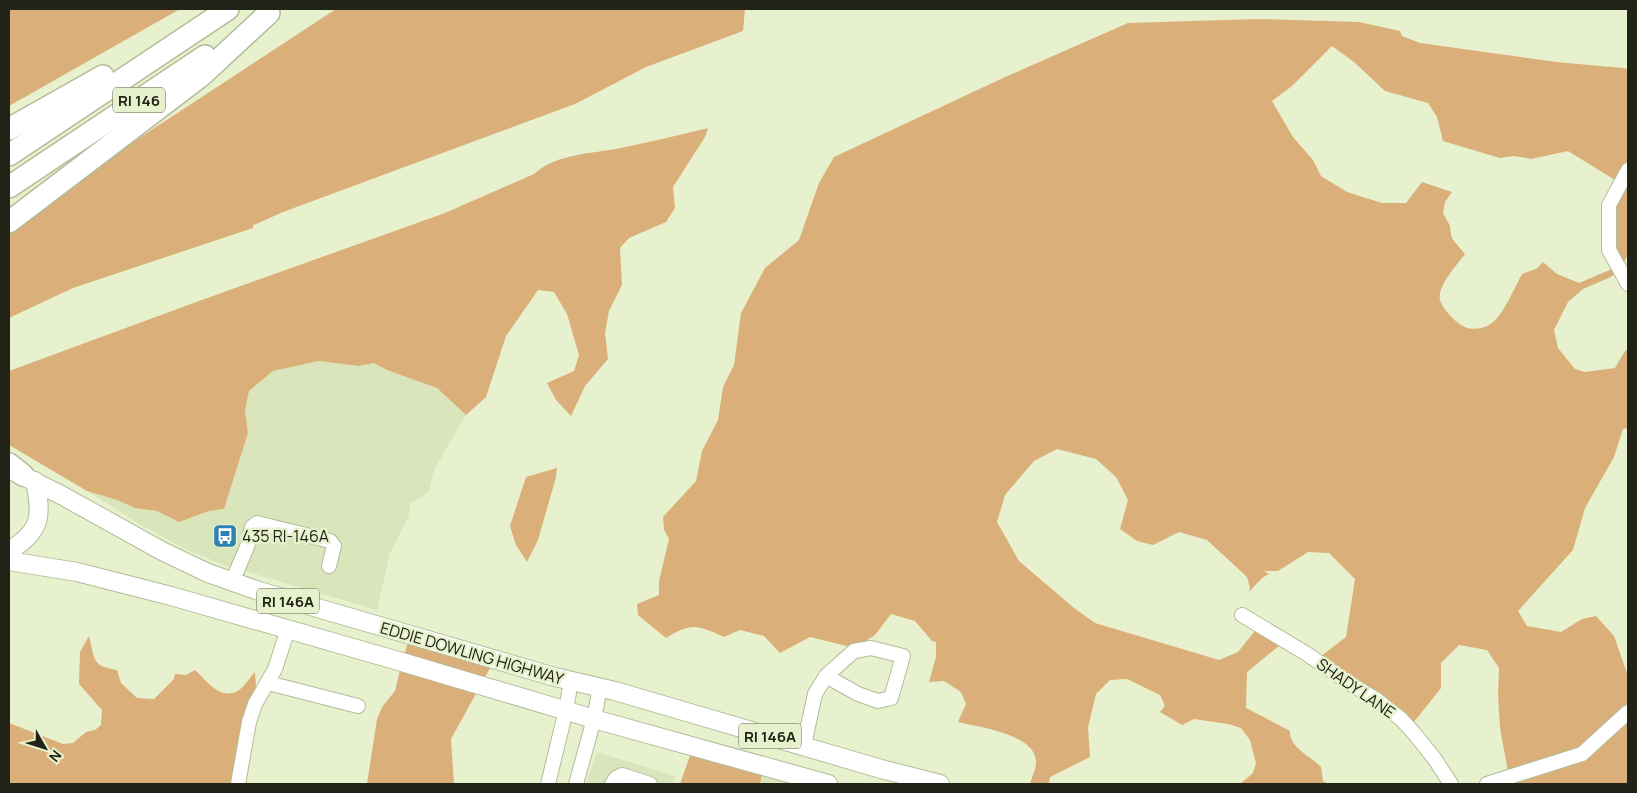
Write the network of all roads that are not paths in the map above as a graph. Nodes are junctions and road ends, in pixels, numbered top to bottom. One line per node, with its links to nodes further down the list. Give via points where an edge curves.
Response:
1 (224, 9): 4 (highway)
2 (228, 9): 5 (highway, RI 146)
3 (273, 11): 7 (highway, RI 146); 8 (highway, via 201,76)
4 (9, 129)
5 (9, 155)
6 (1628, 170): 9 (street, via 1609,205 1608,250)
7 (9, 186)
8 (9, 222)
9 (1628, 284)
10 (19, 472): 11 (main road, via 40,503 39,518 21,544); 14 (main road, EDDIE DOWLING HIGHWAY / RI 146A, via 162,551)
11 (9, 551)
12 (9, 561): 16 (main road, EDDIE DOWLING HIGHWAY / RI 146A, via 77,572)
13 (329, 566): 14 (street, via 334,546 330,541 257,523 252,527)
14 (232, 582): 18 (main road, EDDIE DOWLING HIGHWAY / RI 146A)
15 (1242, 615): 33 (street, SHADY LANE, via 1308,654 1401,719)
16 (288, 629): 19 (street); 22 (main road, EDDIE DOWLING HIGHWAY / RI 146A)
17 (826, 676): 17 (street, via 854,652 871,648 903,656 891,698 878,701); 25 (street, via 815,694)
18 (571, 681): 20 (main road, EDDIE DOWLING HIGHWAY / RI 146A); 22 (street)
19 (268, 683): 21 (street); 26 (street, via 249,722)
20 (600, 687): 24 (street); 25 (main road, EDDIE DOWLING HIGHWAY / RI 146A)
21 (358, 706)
22 (566, 710): 24 (main road, EDDIE DOWLING HIGHWAY / RI 146A); 27 (street)
23 (1628, 712): 34 (street, via 1582,754)
24 (594, 719): 28 (street); 31 (main road, EDDIE DOWLING HIGHWAY / RI 146A)
25 (804, 746): 32 (main road, EDDIE DOWLING HIGHWAY / RI 146A)
26 (238, 784)
27 (548, 784)
28 (576, 784)
29 (612, 784): 30 (street, via 622,775)
30 (650, 784)
31 (828, 784)
32 (940, 784)
33 (1451, 784)
34 (1486, 784)

